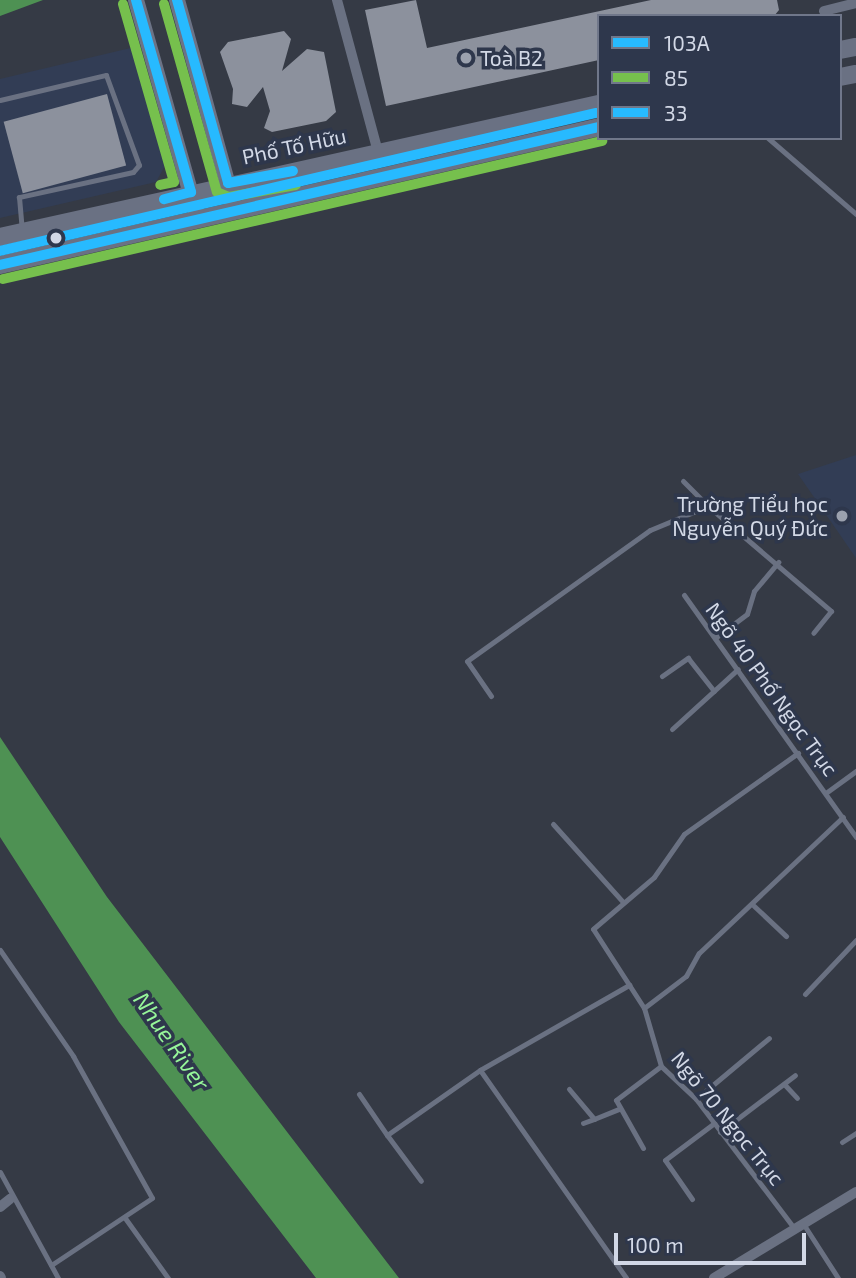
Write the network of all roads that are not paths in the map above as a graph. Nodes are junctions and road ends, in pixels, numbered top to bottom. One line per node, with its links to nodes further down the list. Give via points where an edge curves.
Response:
1 (136, 0): 14 (main road)
2 (340, 1): 11 (street)
3 (856, 3): 5 (street)
4 (179, 5): 13 (main road)
5 (824, 9)
6 (0, 100): 18 (lane, via 106,75 139,165 132,172 19,197)
7 (597, 104): 9 (main road, Phố Tố Hữu)
8 (597, 127): 12 (main road)
9 (477, 130): 11 (main road, Phố Tố Hữu); 12 (main road)
10 (770, 140): 16 (lane)
11 (378, 152): 13 (main road, Phố Tố Hữu)
12 (484, 152): 15 (main road)
13 (229, 183): 14 (main road, Phố Tố Hữu); 15 (main road)
14 (191, 192): 17 (main road); 18 (main road, Phố Tố Hữu)
15 (235, 211): 17 (main road)
16 (856, 214)
17 (198, 219): 20 (main road)
18 (22, 232): 19 (main road, Phố Tố Hữu)
19 (0, 237)
20 (0, 265)
21 (683, 481): 22 (lane)
22 (708, 506): 23 (lane); 30 (lane, via 650,530 467,661)
23 (778, 562): 25 (lane, via 831,611); 26 (lane, via 754,591 747,614)
24 (684, 595): 26 (lane, Ngõ 40 Phố Ngọc Trục)
25 (813, 633)
26 (715, 638): 27 (lane, Ngõ 40 Phố Ngọc Trục)
27 (738, 669): 29 (lane); 32 (lane, Ngõ 40 Phố Ngọc Trục)
28 (662, 676): 29 (lane, via 688,658)
29 (714, 691): 31 (lane)
30 (491, 696)
31 (672, 729)
32 (798, 753): 34 (lane, Ngõ 40 Phố Ngọc Trục); 38 (lane, via 684,834 654,877)
33 (856, 771): 34 (lane)
34 (827, 792): 35 (lane, Ngõ 40 Phố Ngọc Trục)
35 (844, 817): 37 (lane, Ngõ 40 Phố Ngọc Trục); 39 (lane)
36 (553, 824): 38 (lane)
37 (856, 837)
38 (622, 902): 43 (lane, Ngõ 70 Ngọc Trục, via 593,929)
39 (754, 906): 40 (lane); 45 (lane, via 699,953 687,976)
40 (786, 936)
41 (856, 940): 44 (lane)
42 (0, 950): 70 (lane, via 152,1198)
43 (629, 985): 45 (lane, Ngõ 70 Ngọc Trục); 48 (lane)
44 (805, 994)
45 (644, 1008): 47 (lane, Ngõ 70 Ngọc Trục)
46 (769, 1038): 54 (lane)
47 (661, 1066): 54 (lane, Ngõ 70 Ngọc Trục); 55 (lane, via 616,1100)
48 (480, 1070): 61 (lane); 75 (lane)
49 (794, 1075): 50 (lane)
50 (784, 1084): 53 (lane); 59 (lane)
51 (569, 1089): 56 (lane)
52 (359, 1094): 61 (lane)
53 (797, 1098)
54 (696, 1099): 58 (lane, Ngõ 70 Ngọc Trục)
55 (619, 1109): 56 (lane); 63 (lane)
56 (594, 1119): 57 (lane)
57 (583, 1123)
58 (713, 1124): 59 (lane, Ngõ 70 Ngọc Trục); 68 (lane, via 665,1160)
59 (720, 1132): 71 (lane, Ngõ 70 Ngọc Trục)
60 (856, 1133): 62 (lane)
61 (387, 1135): 65 (lane)
62 (842, 1142)
63 (643, 1148)
64 (0, 1172): 67 (lane)
65 (421, 1181)
66 (856, 1192): 71 (street)
67 (10, 1199): 69 (street); 72 (lane)
68 (692, 1199)
69 (0, 1207)
70 (125, 1218): 72 (lane); 74 (lane)
71 (799, 1226): 76 (street); 77 (lane, Ngõ 70 Ngọc Trục)
72 (51, 1265): 73 (lane)
73 (58, 1278)
74 (168, 1278)
75 (626, 1278)
76 (714, 1278)
77 (838, 1278)

